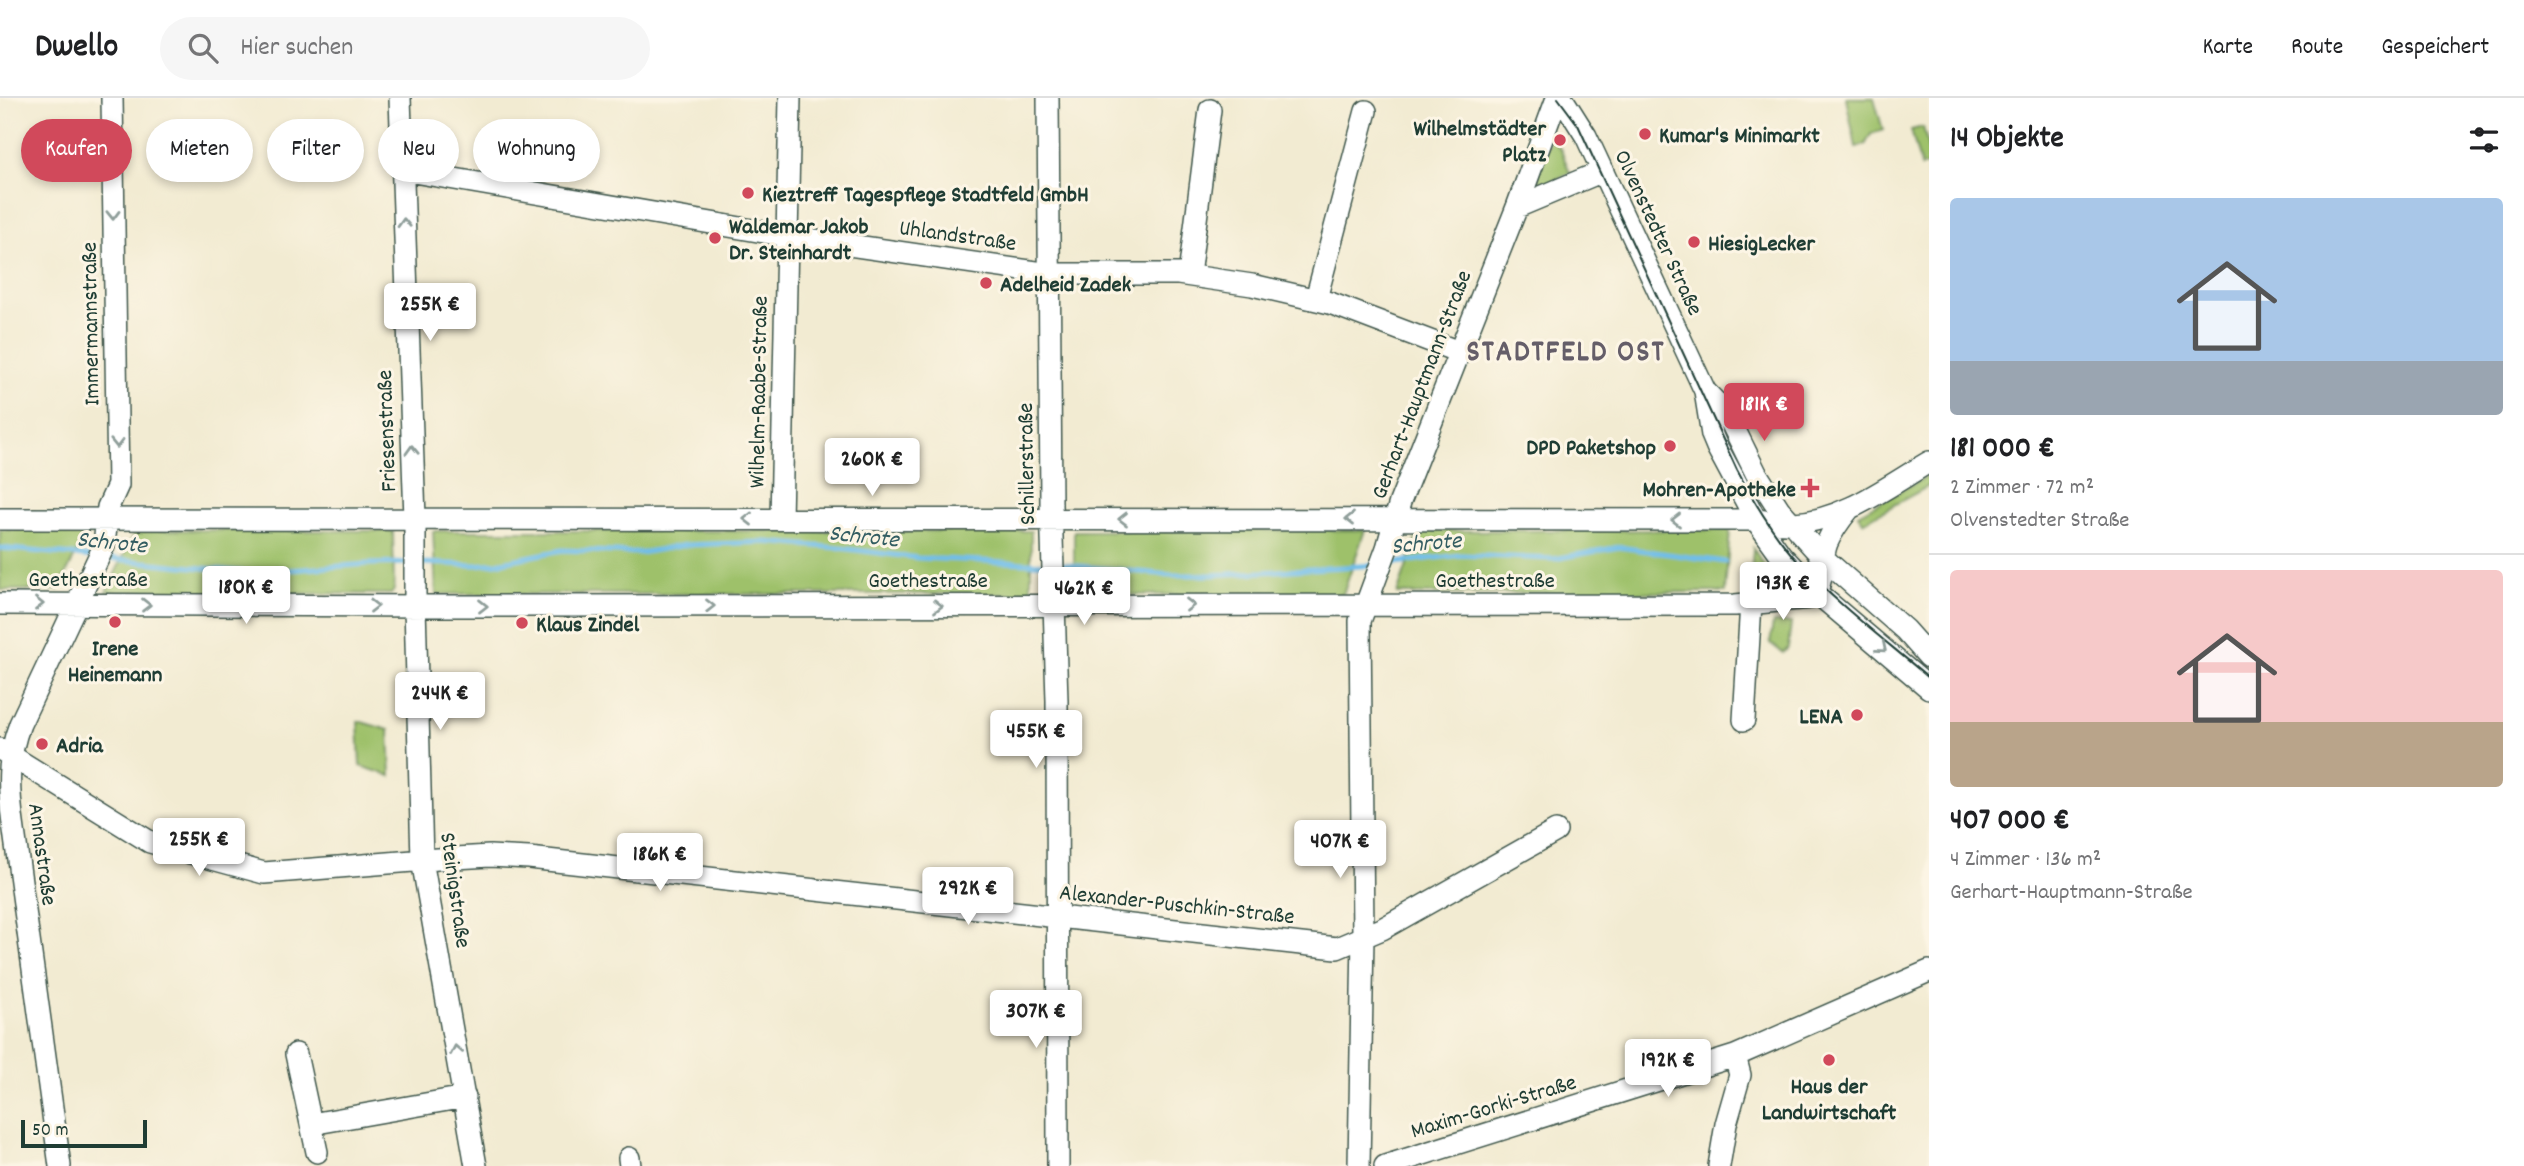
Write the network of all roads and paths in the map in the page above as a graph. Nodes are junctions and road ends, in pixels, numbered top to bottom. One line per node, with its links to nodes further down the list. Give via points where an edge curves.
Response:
1 (111, 98): 22 (street, Immermannstraße, one-way to 22, via 118,485)
2 (400, 98): 9 (street, Friesenstraße)
3 (790, 98): 14 (street, Wilhelm-Raabe-Straße)
4 (1048, 98): 15 (street, Schillerstraße)
5 (1557, 98): 13 (street, Gerhart-Hauptmann-Straße)
6 (1563, 98): 10 (street, Olvenstedter Straße)
7 (1210, 110): 16 (street)
8 (1366, 110): 17 (street)
9 (401, 119)
10 (1603, 171): 13 (street); 19 (street, Olvenstedter Straße)
11 (459, 180): 14 (street, Uhlandstraße)
12 (402, 182): 23 (street, Friesenstraße, one-way to 12)
13 (1517, 207): 18 (street, Gerhart-Hauptmann-Straße)
14 (787, 236): 15 (street, Uhlandstraße); 25 (street, Wilhelm-Raabe-Straße)
15 (1050, 274): 16 (street, Uhlandstraße); 26 (street, Schillerstraße)
16 (1189, 275): 17 (street, Uhlandstraße)
17 (1316, 299): 18 (street, Uhlandstraße)
18 (1459, 352): 27 (street, Gerhart-Hauptmann-Straße)
19 (1705, 391): 28 (street, Olvenstedter Straße, via 1712,435); 29 (street, Olvenstedter Straße, via 1727,414 1762,484)
20 (1929, 463): 21 (street)
21 (1849, 509): 29 (street); 30 (street, via 1830,536)
22 (108, 518): 23 (street); 24 (street); 31 (street, Immermannstraße)
23 (415, 518): 25 (street, one-way to 23); 32 (street, Friesenstraße)
24 (0, 519)
25 (781, 519): 26 (street)
26 (1052, 519): 27 (street, one-way to 26); 39 (street, Schillerstraße)
27 (1395, 519): 28 (street, one-way to 27); 37 (street, Gerhart-Hauptmann-Straße)
28 (1756, 520): 29 (street); 33 (street, Olvenstedter Straße)
29 (1791, 524): 30 (street, Olvenstedter Straße)
30 (1823, 558): 33 (street); 40 (street, Olvenstedter Straße)
31 (96, 566): 36 (street, Annastraße)
32 (414, 576): 38 (street, Steinigstraße)
33 (1817, 593): 34 (street, Goethestraße, via 1811,598); 41 (street, Olvenstedter Straße, one-way to 41)
34 (1751, 603): 37 (street, Goethestraße); 42 (street)
35 (0, 604): 36 (street, Goethestraße, one-way to 36)
36 (78, 604): 38 (street, Goethestraße, one-way to 38); 43 (street, Annastraße)
37 (1365, 605): 39 (street, Goethestraße, one-way to 37); 47 (street, Gerhart-Hauptmann-Straße, via 1360,621)
38 (415, 606): 39 (street, Goethestraße, one-way to 39); 45 (street, Steinigstraße)
39 (1054, 606): 46 (street, Schillerstraße)
40 (1929, 657)
41 (1929, 688)
42 (1744, 720)
43 (5, 752): 45 (street, Alexander-Puschkin-Straße, via 150,842 250,870 271,874); 54 (street, Annastraße)
44 (1556, 831): 47 (street, Alexander-Puschkin-Straße)
45 (422, 860): 46 (street, Alexander-Puschkin-Straße, via 542,859); 51 (street, Steinigstraße, one-way to 45)
46 (1057, 916): 47 (street, Alexander-Puschkin-Straße, via 1337,947); 56 (street, Schillerstraße)
47 (1363, 936): 57 (street, Gerhart-Hauptmann-Straße)
48 (1929, 971): 50 (street, Maxim-Gorki-Straße)
49 (296, 1054): 52 (street)
50 (1735, 1056): 58 (street, Maxim-Gorki-Straße); 59 (street, via 1740,1075)
51 (465, 1097): 52 (street); 55 (street, Steinigstraße)
52 (311, 1124): 53 (street)
53 (317, 1152)
54 (60, 1166)
55 (476, 1166)
56 (1058, 1166)
57 (1359, 1166)
58 (1385, 1166)
59 (1719, 1166)

